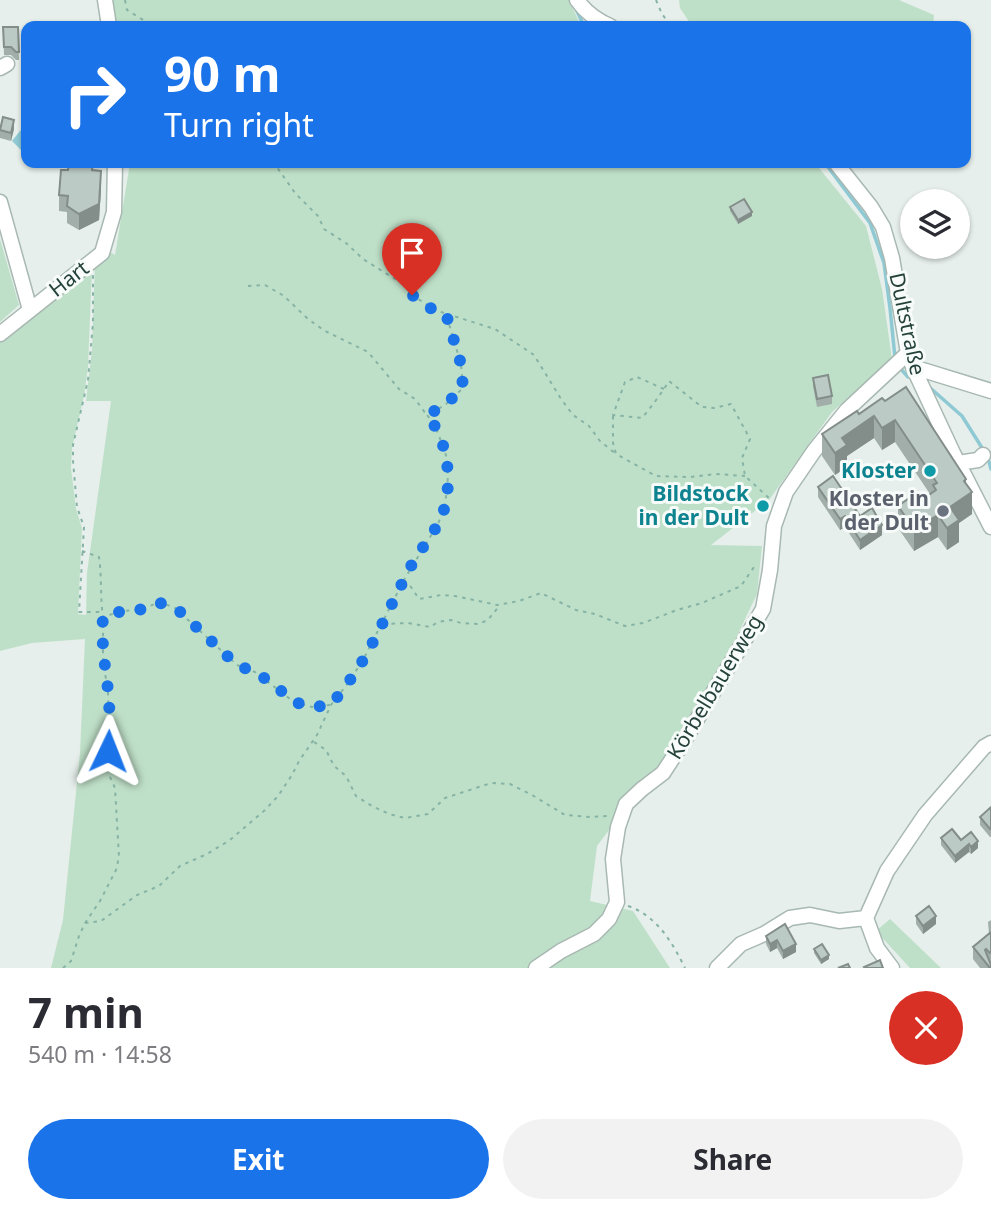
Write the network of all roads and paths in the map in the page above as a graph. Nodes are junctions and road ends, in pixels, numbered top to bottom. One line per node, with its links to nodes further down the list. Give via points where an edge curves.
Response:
1 (103, 0): 5 (street)
2 (125, 0): 6 (path, via 127,10)
3 (577, 0): 7 (street)
4 (656, 0): 8 (path)
5 (108, 21)
6 (145, 21)
7 (598, 21)
8 (667, 21)
9 (115, 168): 13 (street, Hart, via 114,212 102,253)
10 (278, 168): 16 (path, via 324,229 432,309)
11 (840, 168): 18 (street, Dultstraße, via 883,227)
12 (1, 206): 15 (street, Hart)
13 (93, 260): 15 (street, Hart); 31 (path, via 88,380 73,445 76,508 84,527)
14 (248, 286): 21 (path, via 265,285 325,331 369,352 398,389 415,399)
15 (30, 310): 17 (street, Hart)
16 (446, 314): 21 (path, via 463,388); 24 (path, via 495,329 534,355 573,415)
17 (0, 334)
18 (911, 360): 20 (street); 25 (street, Dultstraße); 28 (street, Körbelbauerweg, via 847,410)
19 (664, 389): 22 (path, via 642,418); 22 (path, via 637,377 625,383); 26 (path, via 669,381 702,407 731,404 750,439 742,458)
20 (991, 391)
21 (427, 415): 32 (path, via 447,458 445,506)
22 (613, 415): 24 (path)
23 (985, 451): 25 (street); 27 (street)
24 (616, 453): 26 (path, via 656,476)
25 (958, 463): 27 (street, Dultstraße)
26 (745, 476): 28 (path, via 774,503)
27 (967, 480): 29 (street, Dultstraße)
28 (786, 492): 30 (street, Körbelbauerweg)
29 (991, 527)
30 (773, 543): 33 (path, via 741,586 643,623 625,626 541,593); 39 (street, Körbelbauerweg, via 764,608 663,773 626,804)
31 (82, 551): 34 (path, via 99,556); 34 (path, via 79,612 99,612)
32 (404, 580): 33 (path, via 419,599 441,595); 35 (path)
33 (501, 604): 35 (path, via 488,620 478,624 451,620 430,627)
34 (103, 617): 36 (path, via 160,603 176,608 237,665 255,672 294,702 312,707); 42 (path, via 108,751 119,857)
35 (381, 625): 36 (path)
36 (331, 705): 37 (path)
37 (313, 742): 39 (path, via 326,750 356,796 405,818 428,814 445,797 491,783 510,784 565,815); 42 (path, via 278,796 230,840 180,866 159,886 137,895 101,921)
38 (991, 743): 41 (street, via 925,815 887,871)
39 (623, 814): 40 (street, Körbelbauerweg, via 614,859)
40 (617, 902): 44 (street, via 594,934); 45 (path, via 659,925)
41 (866, 918): 46 (street, via 790,918 741,944); 47 (street, via 877,948)
42 (85, 923): 43 (path, via 71,961)
43 (63, 968)
44 (536, 968)
45 (685, 968)
46 (718, 968)
47 (892, 968)

